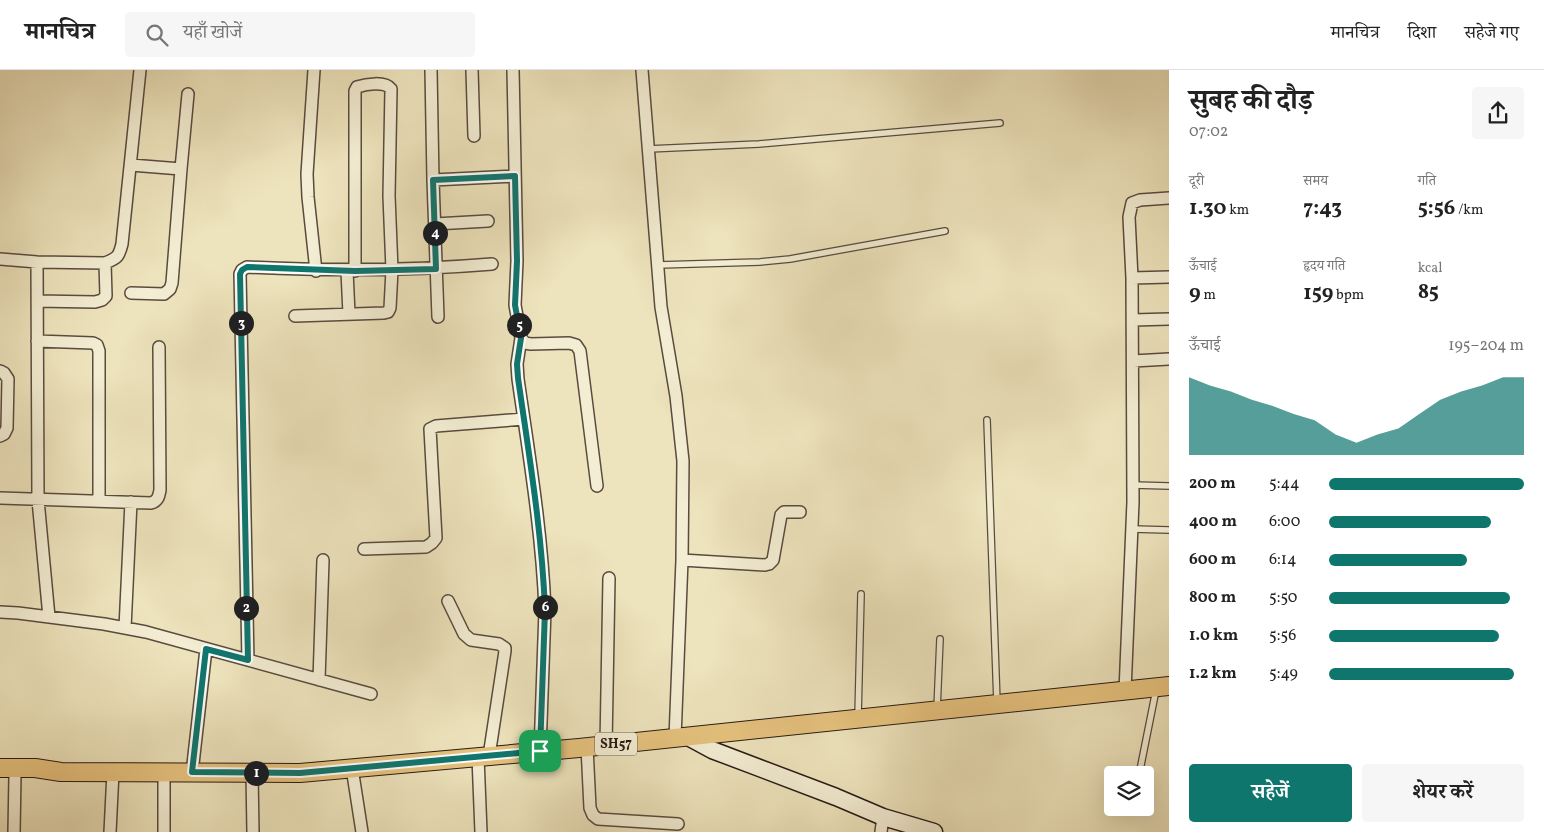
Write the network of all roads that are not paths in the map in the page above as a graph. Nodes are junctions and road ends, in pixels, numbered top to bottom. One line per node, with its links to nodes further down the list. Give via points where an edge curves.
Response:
1 (140, 70): 11 (street)
2 (314, 70): 26 (street, via 307,174)
3 (431, 70): 14 (street)
4 (472, 70): 9 (street)
5 (513, 70): 13 (street)
6 (642, 70): 10 (street)
7 (188, 94): 12 (street)
8 (1000, 123): 10 (lane, via 759,144)
9 (474, 136)
10 (648, 149): 23 (street)
11 (131, 164): 12 (street); 21 (street, via 120,255)
12 (181, 169): 30 (street, via 170,289 164,294)
13 (515, 176): 14 (street); 37 (street, via 515,305)
14 (433, 180): 17 (street)
15 (1169, 198): 29 (street, via 1132,203 1129,217)
16 (488, 221): 17 (street)
17 (435, 224): 24 (street)
18 (945, 231): 23 (lane, via 790,259)
19 (0, 259): 20 (street)
20 (37, 262): 21 (street); 31 (street)
21 (105, 263): 31 (street, via 106,296 102,300)
22 (492, 264): 24 (street)
23 (658, 265): 58 (street, via 683,462)
24 (436, 269): 25 (street); 34 (street)
25 (392, 270): 27 (street); 27 (street, via 389,196 392,89 384,84 360,86 355,92); 32 (street, via 388,312)
26 (316, 271): 27 (street); 67 (street, via 247,267 240,274)
27 (351, 271): 32 (street)
28 (1169, 277): 29 (street)
29 (1132, 278): 36 (street)
30 (131, 293)
31 (37, 301): 38 (street)
32 (349, 314): 33 (street)
33 (295, 316)
34 (438, 317)
35 (1169, 319): 36 (street)
36 (1133, 320): 41 (street)
37 (521, 338): 43 (street, via 517,364); 47 (street, via 531,344 569,343 580,351)
38 (37, 341): 50 (street); 51 (street, via 97,345)
39 (159, 347): 52 (street, via 159,497 151,503)
40 (1169, 359): 41 (street)
41 (1133, 361): 46 (street)
42 (0, 371): 45 (street, via 8,379 7,428)
43 (524, 419): 56 (street, via 430,429 436,538 426,546); 78 (street, via 535,493 545,610)
44 (987, 420): 72 (lane)
45 (0, 436)
46 (1133, 485): 48 (lane); 54 (street)
47 (598, 486)
48 (1169, 486)
49 (0, 498): 50 (street)
50 (38, 500): 51 (street); 63 (street)
51 (99, 501): 52 (street)
52 (131, 502): 64 (street)
53 (800, 512): 58 (street, via 786,511 781,515 769,564)
54 (1132, 529): 55 (lane); 70 (street)
55 (1169, 530)
56 (364, 549)
57 (323, 560): 68 (street)
58 (682, 560): 75 (street)
59 (609, 578): 76 (street)
60 (861, 594): 74 (lane)
61 (448, 601): 79 (street, via 467,638 499,644 505,651)
62 (0, 612): 63 (street)
63 (49, 617): 64 (street)
64 (125, 628): 66 (street)
65 (940, 638): 73 (lane)
66 (206, 649): 67 (street); 84 (street)
67 (248, 660): 68 (street)
68 (319, 680): 71 (street)
69 (1162, 687): 70 (main road, SH57); 80 (lane)
70 (1125, 691): 72 (main road, SH57)
71 (371, 694)
72 (997, 704): 73 (main road, SH57)
73 (937, 711): 74 (main road, SH57)
74 (858, 719): 75 (main road, SH57)
75 (681, 737): 76 (main road, SH57); 88 (street, via 836,797)
76 (606, 745): 77 (main road, SH57)
77 (588, 747): 78 (main road, SH57); 87 (street, via 593,815)
78 (540, 751): 79 (main road, SH57)
79 (484, 756): 81 (main road, SH57); 94 (street)
80 (1141, 766)
81 (352, 768): 86 (main road, SH57); 93 (street)
82 (113, 772): 83 (main road, SH57); 85 (main road, SH57); 90 (street)
83 (164, 772): 84 (main road, SH57); 91 (street)
84 (192, 772): 86 (main road, SH57)
85 (5, 773): 89 (street)
86 (252, 773): 92 (street)
87 (678, 824)
88 (882, 825): 95 (street)
89 (14, 832)
90 (110, 832)
91 (164, 832)
92 (253, 832)
93 (362, 832)
94 (481, 832)
95 (934, 832)

